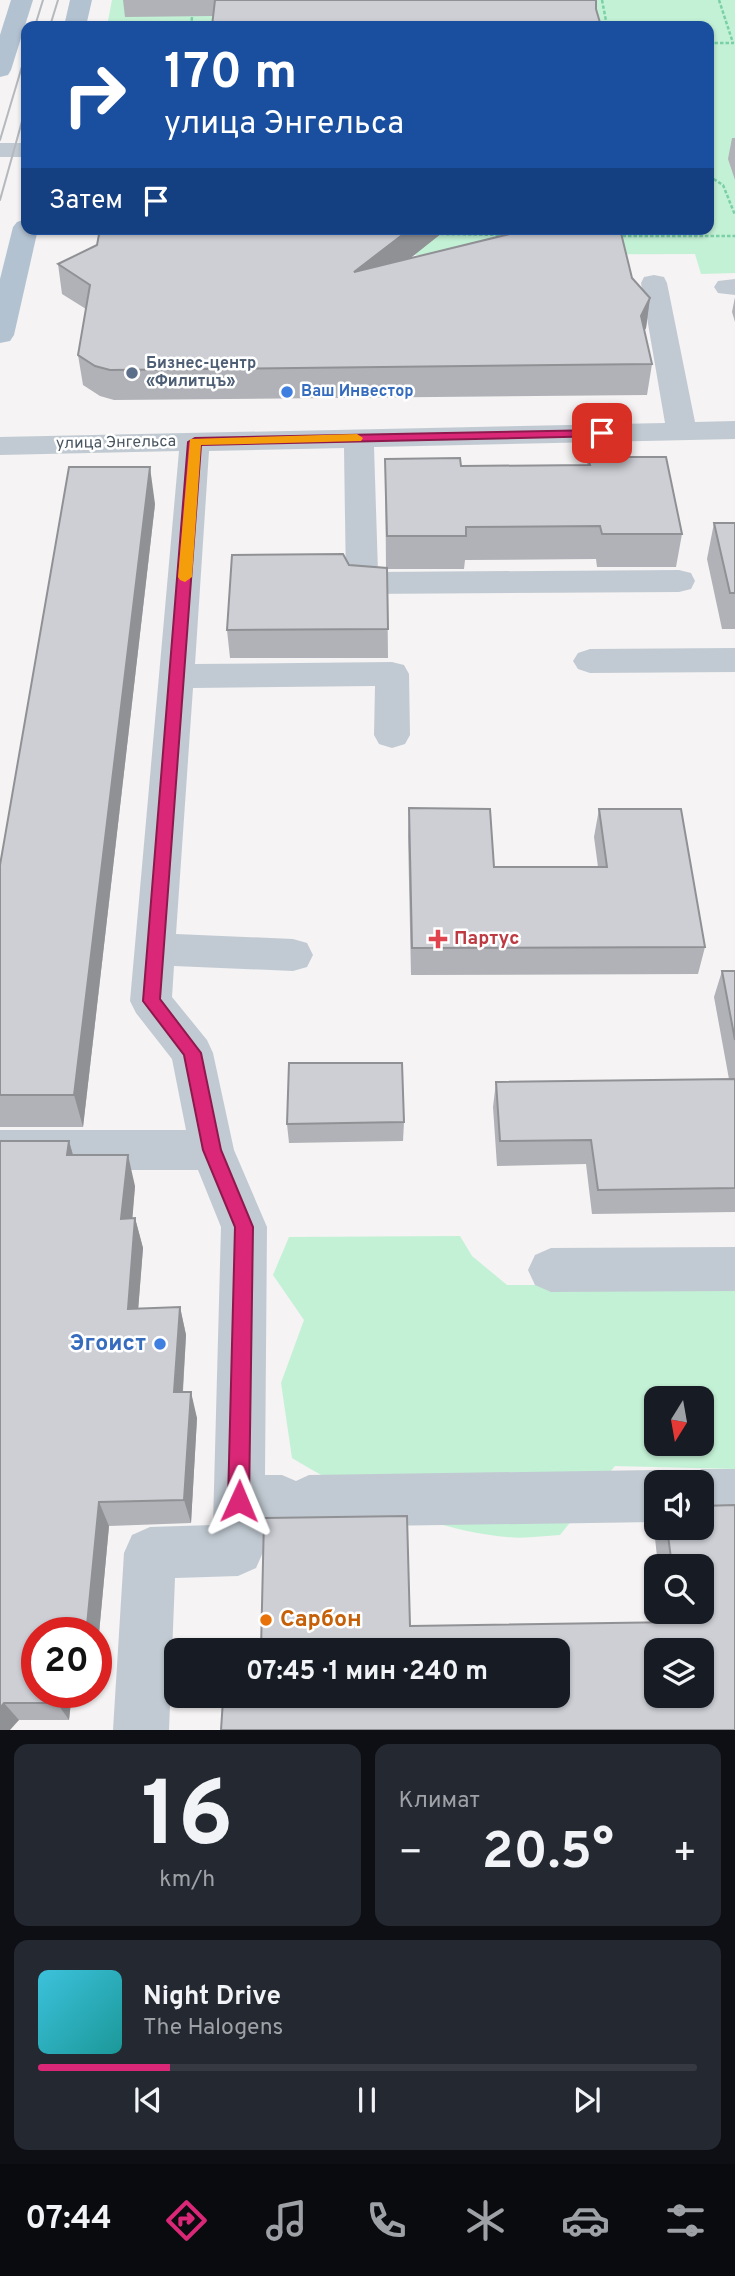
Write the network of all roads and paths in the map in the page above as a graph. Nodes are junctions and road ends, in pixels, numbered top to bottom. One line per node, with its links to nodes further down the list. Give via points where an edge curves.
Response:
1 (22, 0): 11 (main road)
2 (81, 0): 6 (main road)
3 (194, 0): 7 (path)
4 (602, 0): 8 (path)
5 (719, 0): 10 (path)
6 (76, 21)
7 (192, 21)
8 (606, 21)
9 (714, 43): 10 (path)
10 (734, 43)
11 (0, 70)
12 (0, 150): 13 (street)
13 (21, 150)
14 (714, 179): 15 (path, via 723,185)
15 (735, 215)
16 (24, 235): 20 (main road)
17 (615, 236): 18 (path)
18 (735, 236)
19 (654, 283): 21 (street)
20 (0, 335)
21 (671, 368): 22 (street); 24 (street)
22 (641, 369)
23 (735, 430): 24 (street, улица Энгельса)
24 (682, 432): 25 (street, улица Энгельса)
25 (359, 438): 26 (street, улица Энгельса); 28 (street, via 362,583)
26 (195, 442): 27 (street, улица Энгельса); 31 (street)
27 (0, 446)
28 (679, 581)
29 (735, 660): 30 (street)
30 (590, 661)
31 (177, 676): 32 (street, via 392,674); 33 (street)
32 (392, 735)
33 (155, 949): 34 (street); 36 (street, via 151,1001 192,1053)
34 (293, 955)
35 (0, 1150): 36 (street)
36 (212, 1150): 42 (street, via 244,1227)
37 (735, 1269): 38 (street)
38 (551, 1270)
39 (735, 1494): 40 (street)
40 (714, 1495)
41 (644, 1496): 42 (street)
42 (277, 1501): 43 (street, via 238,1550 150,1553)
43 (141, 1730)

